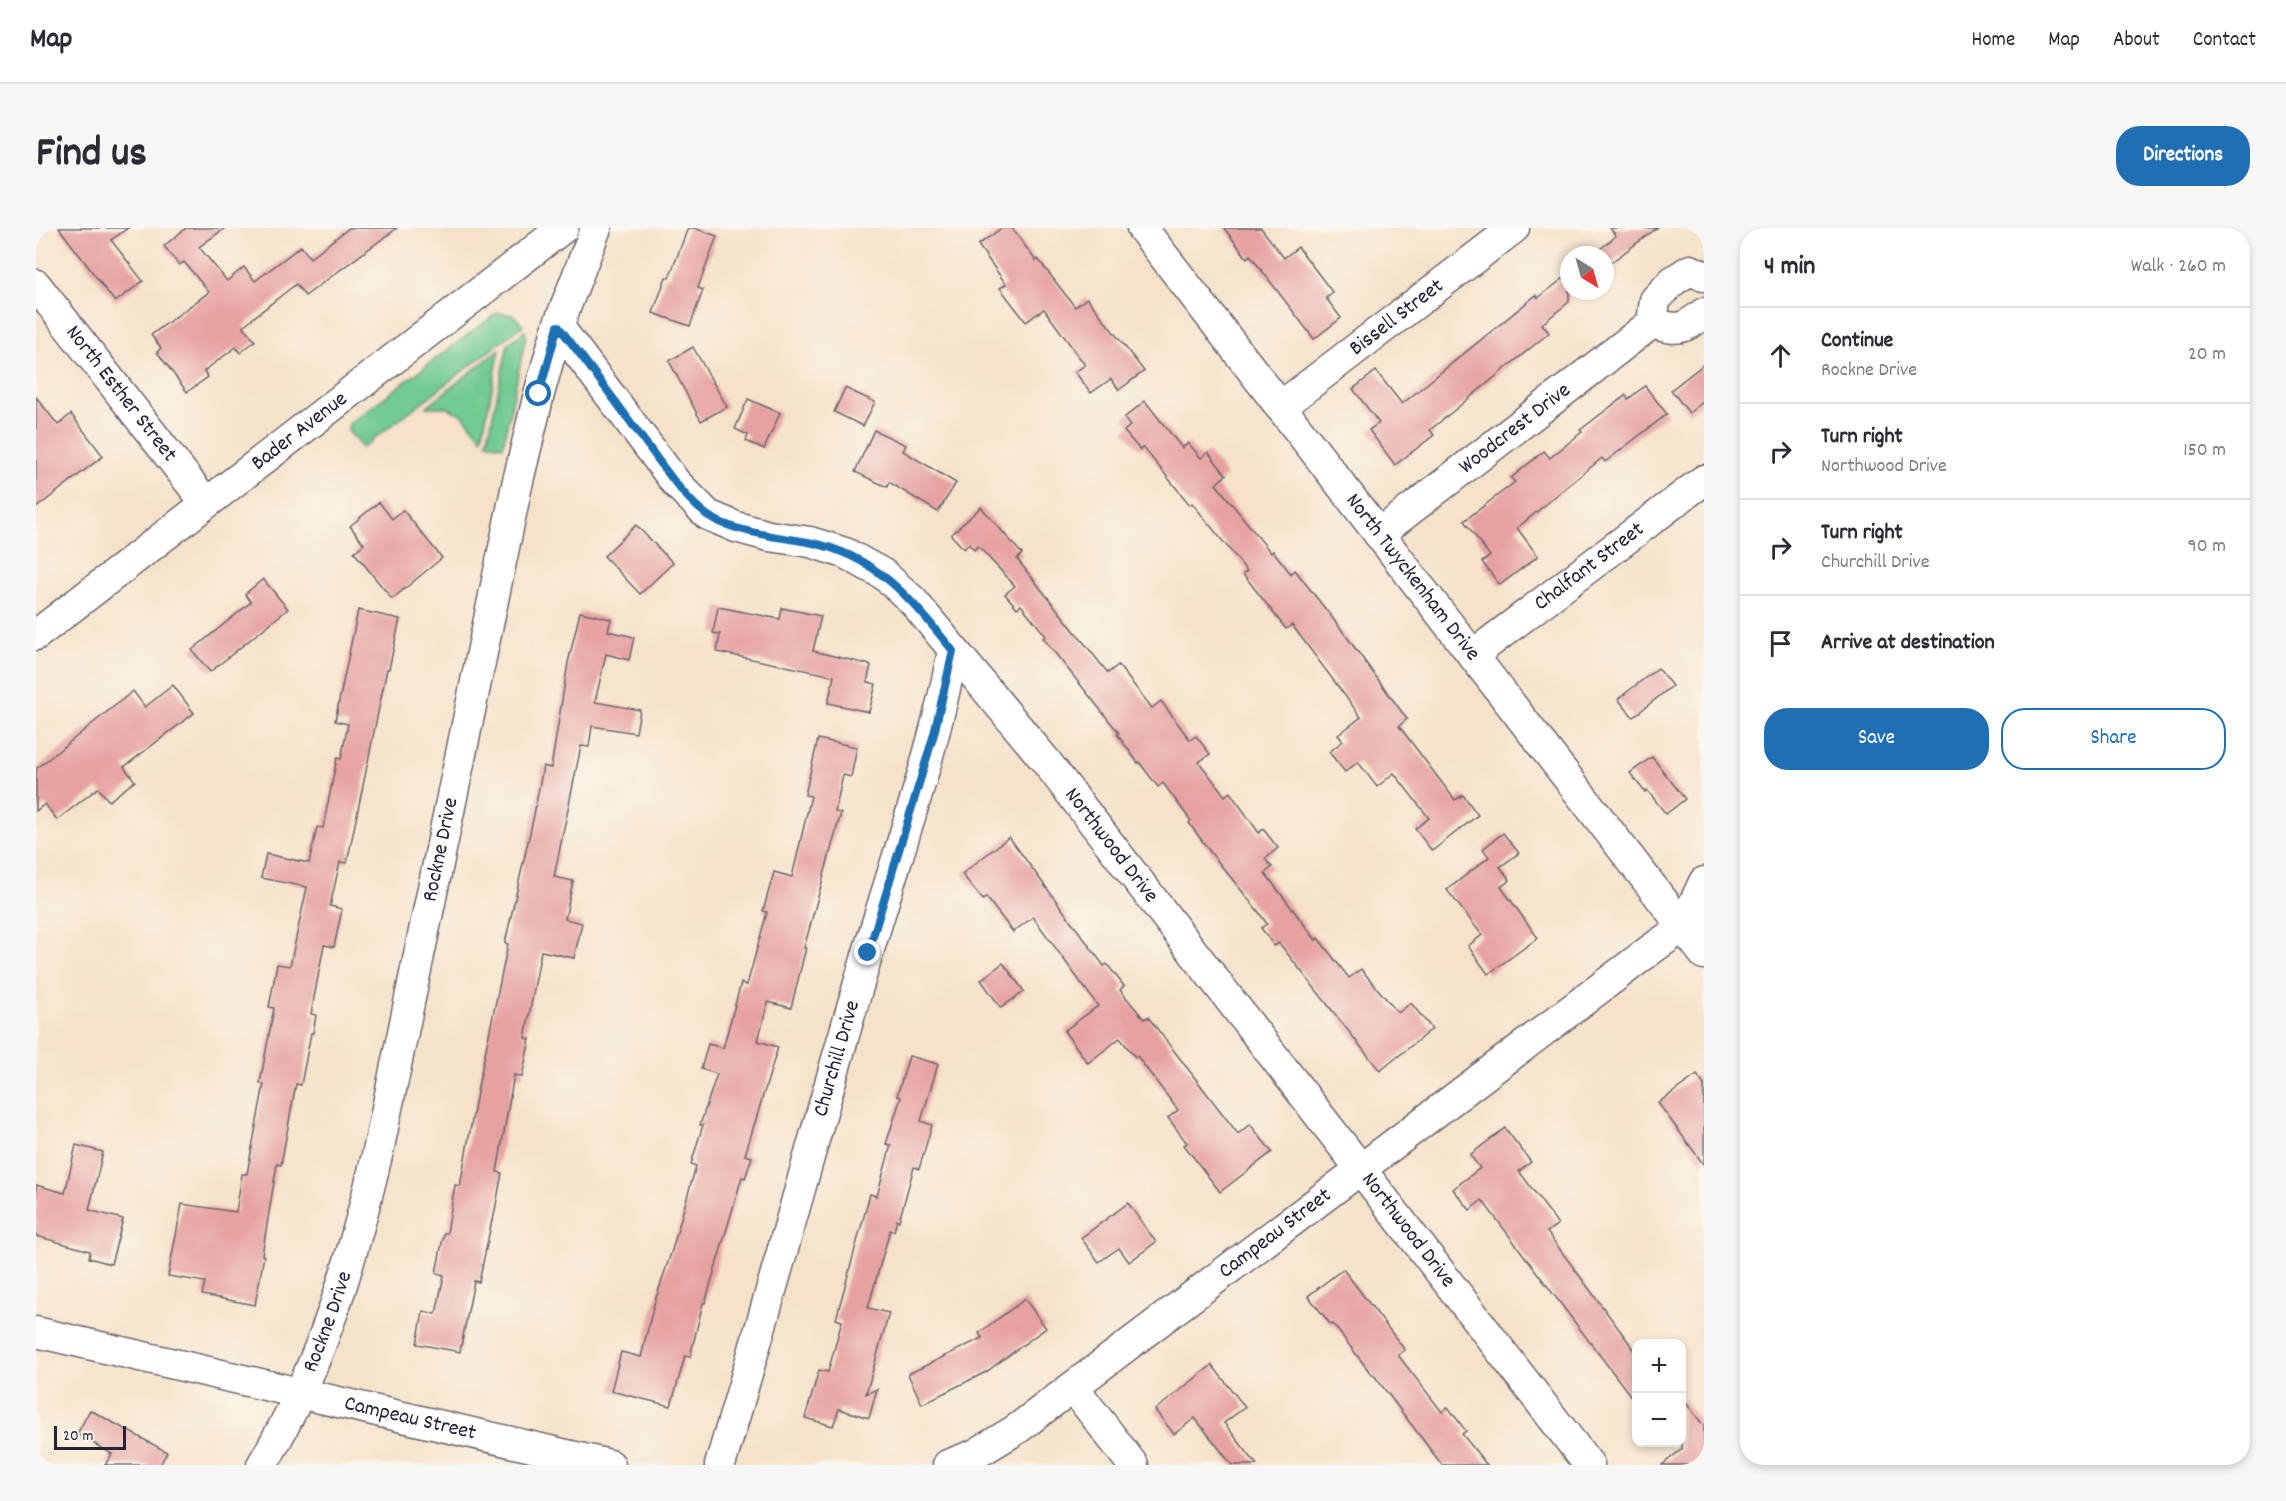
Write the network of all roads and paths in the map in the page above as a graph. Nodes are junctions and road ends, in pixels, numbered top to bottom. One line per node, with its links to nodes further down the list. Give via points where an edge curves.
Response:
1 (563, 228): 12 (street, Bader Avenue)
2 (596, 228): 9 (street, Rockne Drive)
3 (1142, 228): 10 (street, North Twyckenham Drive)
4 (1514, 228): 10 (street, Bissell Street)
5 (1704, 276): 8 (street, via 1690,270 1673,281 1655,300)
6 (36, 285): 12 (street, North Esther Street)
7 (1704, 313): 8 (street, via 1674,330)
8 (1652, 323): 13 (street, Woodcrest Drive)
9 (558, 326): 15 (street, Northwood Drive, via 676,483 708,515 758,533 845,553 883,574 913,601); 23 (street, Rockne Drive, via 518,485 380,1147 340,1295)
10 (1280, 407): 13 (street, North Twyckenham Drive)
11 (1704, 480): 16 (street, Chalfant Street)
12 (206, 503): 14 (street, Bader Avenue)
13 (1379, 534): 16 (street, North Twyckenham Drive)
14 (36, 635)
15 (953, 651): 20 (street, Northwood Drive, via 1045,760); 26 (street, Churchill Drive, via 934,734)
16 (1473, 655): 18 (street, North Twyckenham Drive)
17 (1704, 882): 18 (street, Campeau Street)
18 (1693, 923): 19 (street, North Twyckenham Drive); 20 (street, Campeau Street)
19 (1704, 954)
20 (1361, 1170): 22 (street, Campeau Street); 29 (street, Northwood Drive)
21 (36, 1332): 23 (street, Campeau Street)
22 (1073, 1387): 27 (street, Campeau Street, via 1017,1429 974,1455); 28 (street)
23 (302, 1393): 24 (street, Rockne Drive); 25 (street, Campeau Street)
24 (262, 1465)
25 (610, 1465)
26 (720, 1465)
27 (948, 1465)
28 (1133, 1465)
29 (1589, 1465)

